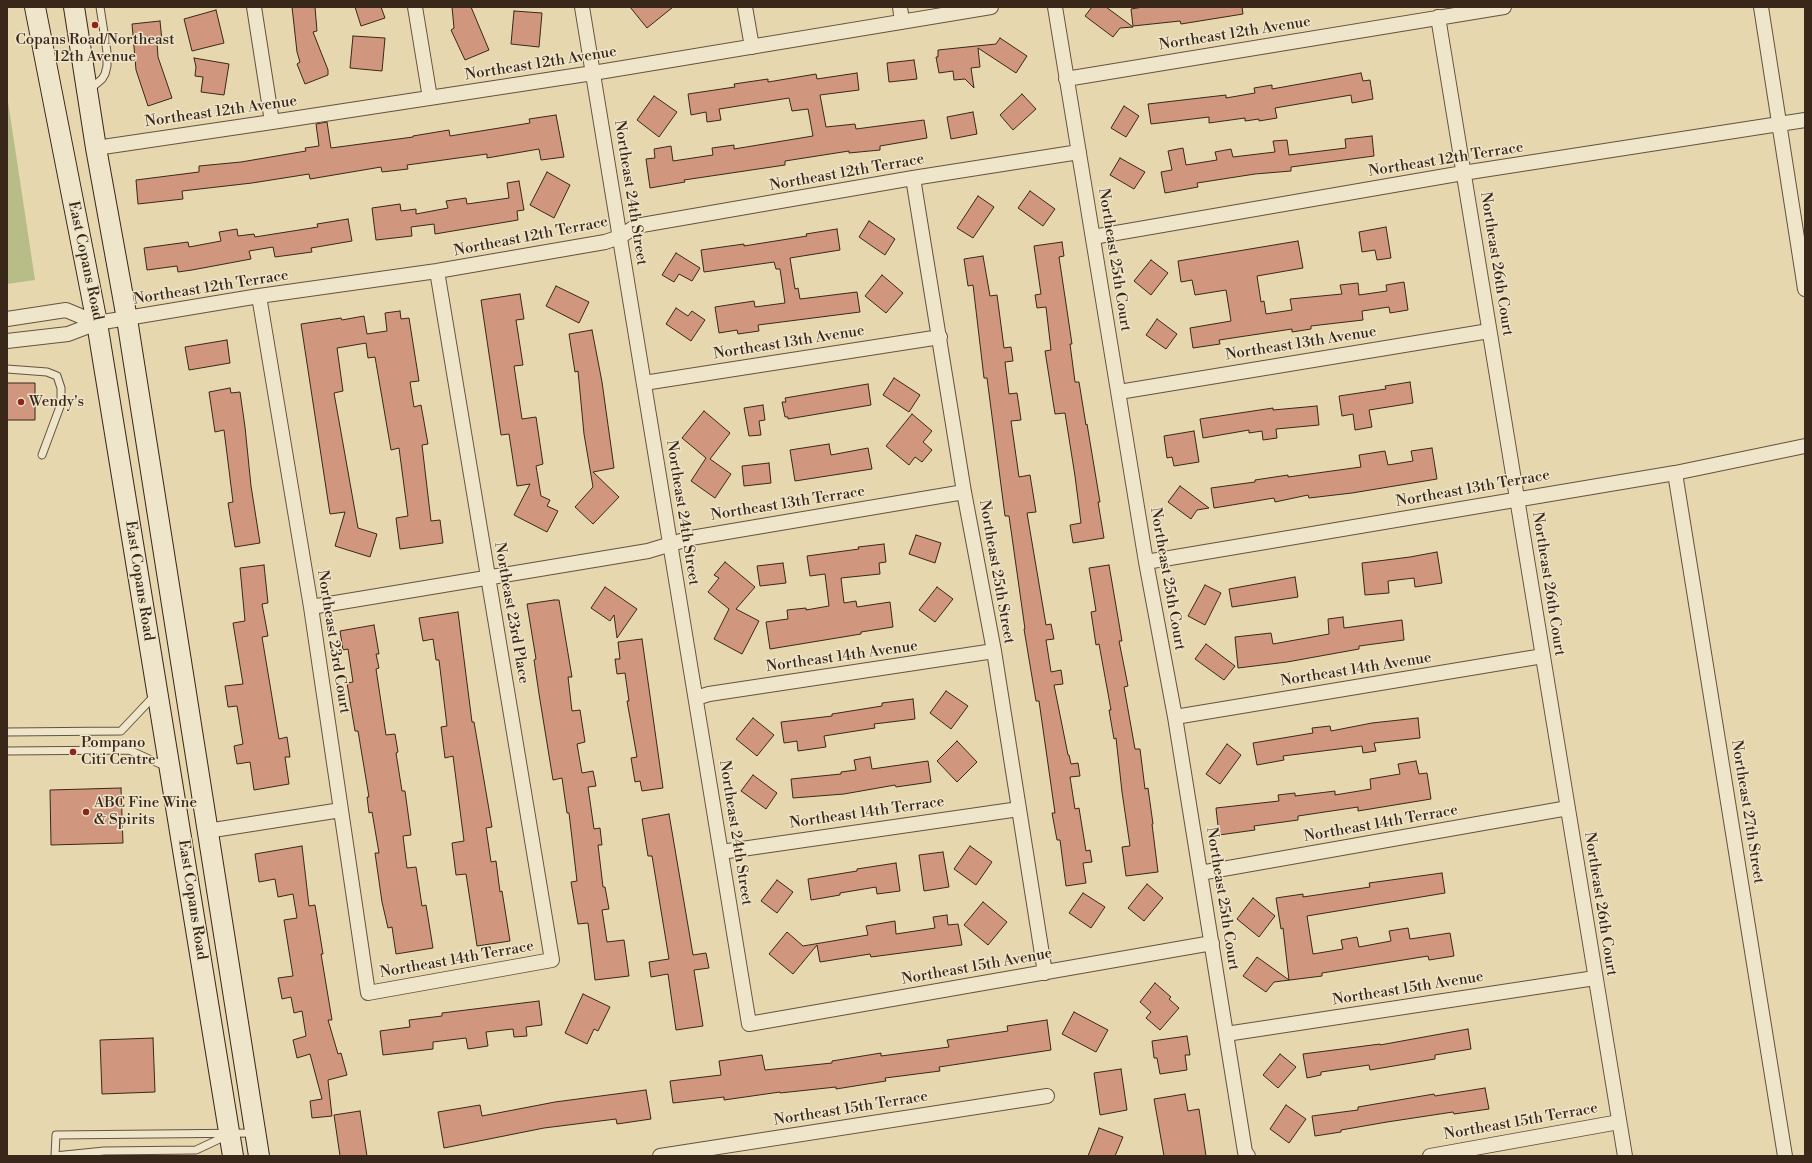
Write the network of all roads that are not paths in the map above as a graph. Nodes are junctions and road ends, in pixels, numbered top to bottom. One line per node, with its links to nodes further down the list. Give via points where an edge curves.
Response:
1 (34, 7): 34 (main road, East Copans Road)
2 (74, 7): 18 (main road, East Copans Road)
3 (100, 7): 18 (lane, via 107,52 106,70 102,79)
4 (254, 7): 21 (street)
5 (415, 7): 19 (street)
6 (582, 7): 16 (street, Northeast 24th Street)
7 (745, 7): 15 (street)
8 (900, 7): 14 (street)
9 (991, 7): 14 (street, Northeast 12th Avenue)
10 (1055, 7): 17 (street, Northeast 25th Court)
11 (1504, 7): 13 (street, Northeast 12th Avenue)
12 (1760, 7): 22 (street)
13 (1438, 17): 17 (street, Northeast 12th Avenue); 25 (street, Northeast 26th Court)
14 (902, 22): 15 (street, Northeast 12th Avenue)
15 (752, 47): 16 (street, Northeast 12th Avenue)
16 (593, 73): 19 (street, Northeast 12th Avenue); 27 (street, Northeast 24th Street)
17 (1066, 79): 24 (street, Northeast 25th Court)
18 (87, 91): 23 (main road, East Copans Road)
19 (430, 98): 21 (street, Northeast 12th Avenue)
20 (1805, 120): 22 (street, Northeast 12th Terrace)
21 (272, 122): 23 (street, Northeast 12th Avenue)
22 (1779, 125): 25 (street, Northeast 12th Terrace); 30 (street)
23 (96, 148): 33 (main road, East Copans Road)
24 (1079, 152): 26 (street, Northeast 12th Terrace); 28 (street, Northeast 25th Court)
25 (1464, 173): 28 (street, Northeast 12th Terrace); 35 (street, Northeast 26th Court)
26 (913, 178): 27 (street, Northeast 12th Terrace, via 636,226); 36 (street, Northeast 25th Street)
27 (620, 237): 29 (street, Northeast 12th Terrace, via 605,242); 39 (street, Northeast 24th Street)
28 (1093, 237): 40 (street, Northeast 25th Court)
29 (437, 271): 31 (street, Northeast 12th Terrace); 48 (street, Northeast 23rd Place)
30 (1805, 284)
31 (259, 296): 33 (street, Northeast 12th Terrace); 49 (street, Northeast 23rd Court)
32 (7, 319): 34 (street, via 66,310)
33 (127, 319): 34 (street, Northeast 12th Terrace); 62 (main road, East Copans Road)
34 (97, 323): 37 (street, Northeast 12th Terrace, via 68,334); 52 (main road, East Copans Road)
35 (1489, 330): 40 (street, Northeast 13th Avenue); 45 (street, Northeast 26th Court)
36 (940, 337): 39 (street, Northeast 13th Avenue); 44 (street, Northeast 25th Street)
37 (7, 341)
38 (7, 369): 42 (lane, via 46,372 57,376 61,388 61,404)
39 (644, 383): 46 (street, Northeast 24th Street)
40 (1119, 392): 47 (street, Northeast 25th Court)
41 (1805, 446): 43 (street, Northeast 13th Terrace)
42 (42, 455)
43 (1675, 473): 45 (street, Northeast 13th Terrace); 85 (street, Northeast 27th Street)
44 (964, 492): 46 (street, Northeast 13th Terrace); 50 (street, Northeast 25th Street)
45 (1517, 499): 47 (street, Northeast 13th Terrace); 51 (street, Northeast 26th Court)
46 (670, 543): 48 (street, Northeast 13th Terrace, via 648,551); 53 (street, Northeast 24th Street)
47 (1146, 562): 54 (street, Northeast 25th Court)
48 (488, 577): 49 (street, Northeast 13th Terrace); 68 (street, Northeast 23rd Place)
49 (312, 607): 61 (street, Northeast 23rd Court)
50 (994, 651): 53 (street, Northeast 14th Avenue); 60 (street, Northeast 25th Street)
51 (1543, 656): 54 (street, Northeast 14th Avenue); 59 (street, Northeast 26th Court)
52 (157, 692): 55 (lane, via 121,731); 57 (main road, East Copans Road)
53 (696, 698): 64 (street, Northeast 24th Street)
54 (1175, 717): 65 (street, Northeast 25th Court)
55 (7, 732)
56 (7, 751): 57 (lane, via 129,750)
57 (171, 769): 58 (main road, East Copans Road)
58 (176, 800): 62 (main road, via 189,819 198,828); 63 (main road, East Copans Road)
59 (1568, 808): 65 (street, Northeast 14th Terrace); 70 (street, Northeast 26th Court)
60 (1019, 809): 64 (street, Northeast 14th Terrace); 69 (street, Northeast 25th Street)
61 (341, 810): 62 (street); 71 (street, Northeast 23rd Court)
62 (207, 831): 66 (main road, East Copans Road)
63 (183, 845): 66 (main road, via 202,858); 77 (main road, East Copans Road)
64 (721, 852): 72 (street, Northeast 24th Street)
65 (1200, 873): 67 (street, Northeast 25th Court)
66 (214, 877): 76 (main road, East Copans Road)
67 (1212, 943): 69 (street, Northeast 15th Avenue); 73 (street, Northeast 25th Court)
68 (552, 960): 71 (street, Northeast 14th Terrace)
69 (1045, 973): 72 (street, Northeast 15th Avenue)
70 (1595, 978): 73 (street, Northeast 15th Avenue); 75 (street, Northeast 26th Court)
71 (368, 994)
72 (748, 1024)
73 (1226, 1034): 82 (street, Northeast 25th Court, via 1245,1152)
74 (1047, 1096): 81 (street, Northeast 15th Terrace)
75 (1619, 1122): 83 (street, Northeast 15th Terrace); 84 (street, Northeast 26th Court)
76 (256, 1133): 77 (lane); 80 (main road, East Copans Road)
77 (230, 1134): 78 (lane, via 196,1150 104,1151); 78 (lane, via 56,1135); 79 (main road, East Copans Road)
78 (55, 1156)
79 (233, 1156)
80 (259, 1156)
81 (660, 1156)
82 (1248, 1156)
83 (1430, 1156)
84 (1624, 1156)
85 (1785, 1156)

